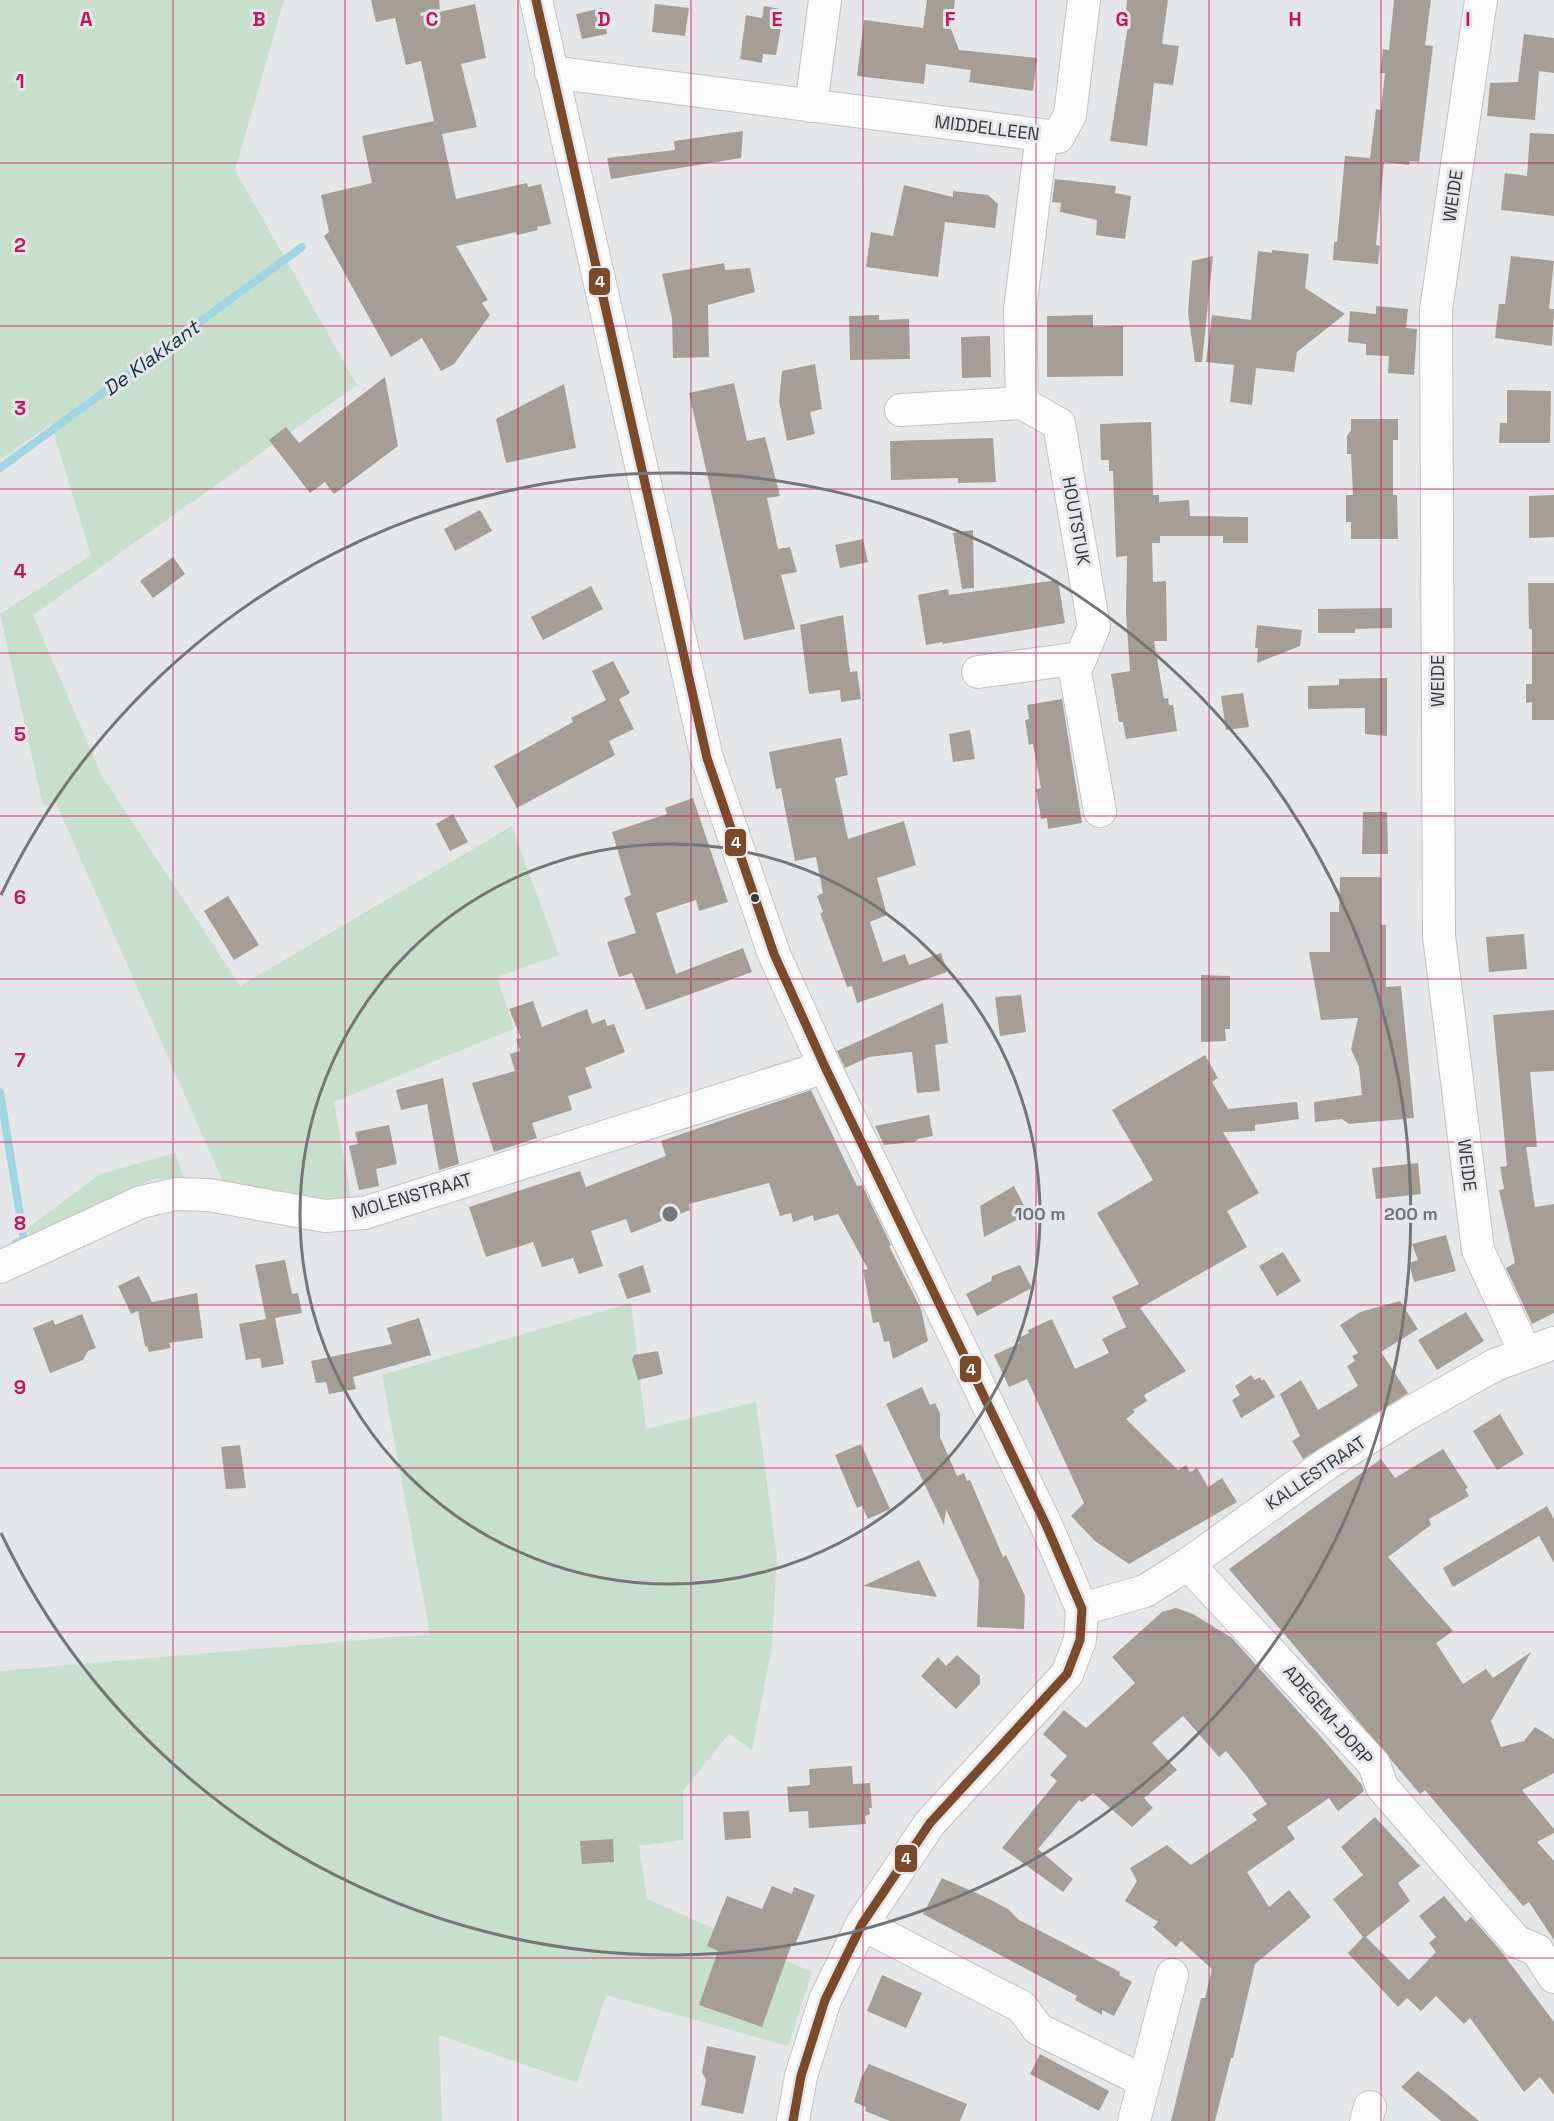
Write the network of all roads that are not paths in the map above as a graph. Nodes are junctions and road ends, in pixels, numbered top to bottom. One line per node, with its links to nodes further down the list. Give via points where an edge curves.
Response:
1 (537, 0): 5 (street)
2 (825, 0): 6 (street)
3 (1084, 0): 7 (street, MIDDELLEEN, via 1070,115 1058,137)
4 (1481, 0): 15 (street, WEIDE, via 1436,310 1438,936 1478,1250)
5 (551, 72): 6 (street, MIDDELLEEN); 13 (street, via 707,758 774,954)
6 (811, 106): 7 (street, MIDDELLEEN)
7 (1042, 135): 8 (street, via 1020,309)
8 (1022, 403): 9 (street); 10 (street, HOUTSTUK, via 1059,424 1094,627)
9 (901, 410)
10 (1080, 658): 11 (street); 12 (street, HOUTSTUK, via 1075,671)
11 (978, 672)
12 (1100, 812)
13 (825, 1067): 14 (street, MOLENSTRAAT, via 364,1213 325,1216 209,1195 176,1194 141,1202); 17 (street, via 1047,1527)
14 (0, 1267)
15 (1539, 1348): 16 (street, KALLESTRAAT, via 1495,1365 1418,1407 1328,1463)
16 (1188, 1564): 17 (street, KALLESTRAAT, via 1145,1591); 20 (street, ADEGEM-DORP, via 1374,1764 1382,1787 1424,1838 1517,1942 1537,1950)
17 (1082, 1609): 18 (street, via 1080,1640 1067,1674 930,1823)
18 (862, 1924): 21 (street, via 1022,2007 1038,2029); 22 (street, via 825,2000 801,2076)
19 (1172, 1975): 21 (street)
20 (1554, 1977)
21 (1144, 2081): 23 (street)
22 (793, 2121)
23 (1134, 2121)

